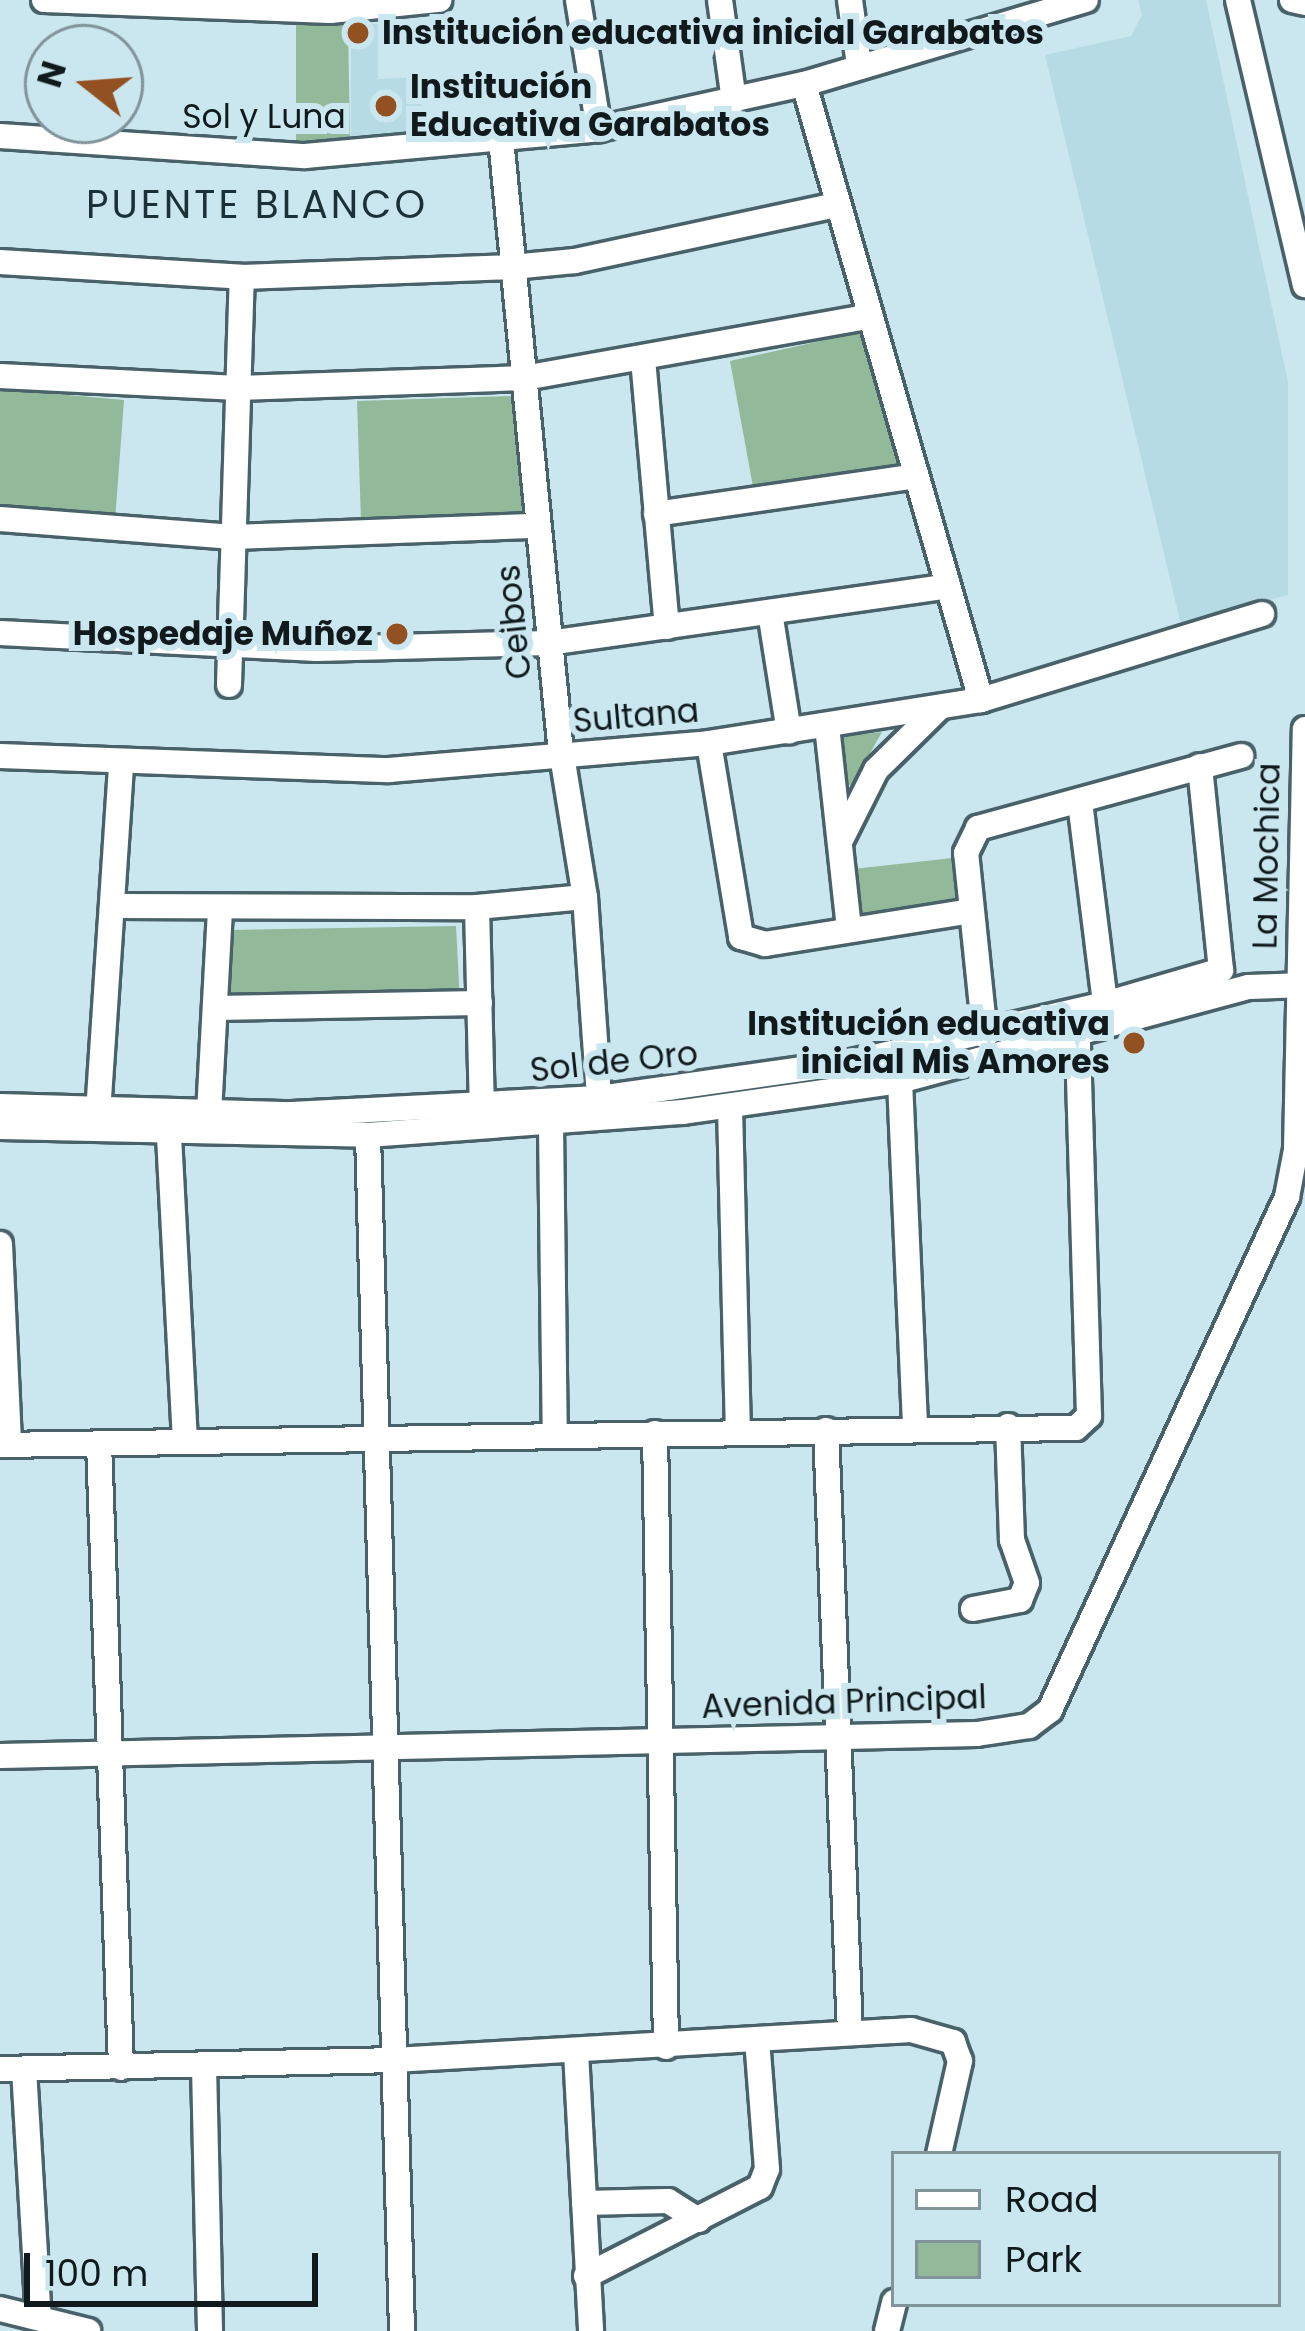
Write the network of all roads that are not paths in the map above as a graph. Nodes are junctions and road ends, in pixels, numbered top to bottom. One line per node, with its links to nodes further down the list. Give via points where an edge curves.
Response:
1 (44, 0): 10 (street)
2 (439, 0): 10 (street, via 330,11)
3 (578, 0): 14 (street)
4 (719, 0): 13 (street)
5 (850, 0): 11 (street)
6 (1086, 0): 11 (street, Sol y Luna)
7 (1238, 0): 21 (street)
8 (1292, 0): 9 (street)
9 (1305, 3)
10 (145, 4)
11 (859, 65): 12 (street, Sol y Luna)
12 (804, 84): 13 (street, Sol y Luna); 17 (street)
13 (734, 101): 14 (street, Sol y Luna)
14 (599, 128): 16 (street, Sol y Luna)
15 (0, 136): 16 (street, Sol y Luna, via 305,156)
16 (501, 139): 19 (street, Ceibos)
17 (836, 205): 19 (street); 22 (street)
18 (0, 262): 20 (street)
19 (512, 267): 20 (street); 25 (street, Ceibos)
20 (242, 277): 26 (street)
21 (1305, 284)
22 (871, 316): 23 (street); 27 (street)
23 (643, 359): 25 (street); 28 (street)
24 (0, 376): 26 (street)
25 (524, 378): 26 (street); 30 (street, Ceibos)
26 (238, 388): 31 (street)
27 (916, 476): 28 (street); 32 (street)
28 (656, 514): 35 (street)
29 (0, 519): 31 (street)
30 (537, 526): 31 (street); 37 (street, Ceibos)
31 (232, 537): 38 (street)
32 (948, 586): 33 (street); 40 (street)
33 (770, 612): 35 (street); 44 (street)
34 (1262, 614): 40 (street, Sultana)
35 (667, 627): 37 (street)
36 (0, 633): 38 (street)
37 (549, 643): 38 (street); 46 (street, Ceibos)
38 (232, 647): 39 (street)
39 (229, 685)
40 (981, 700): 41 (street, Sultana)
41 (940, 707): 42 (street, Sultana); 52 (street, via 876,770)
42 (827, 726): 44 (street, Sultana); 52 (street)
43 (1305, 729): 59 (street, La Mochica)
44 (789, 731): 45 (street, Sultana)
45 (709, 743): 46 (street, Sultana); 58 (street, via 742,937 766,944)
46 (562, 755): 49 (street, Sultana, via 389,770); 53 (street, Ceibos)
47 (0, 756): 49 (street, Sultana)
48 (1241, 756): 50 (street)
49 (121, 764): 54 (street)
50 (1201, 766): 51 (street); 61 (street, Sol de Oro, via 1221,970)
51 (1080, 802): 57 (street, via 978,828 966,853); 61 (street)
52 (839, 845): 58 (street)
53 (585, 897): 55 (street); 66 (street, Ceibos)
54 (118, 906): 56 (street); 70 (street)
55 (477, 907): 56 (street); 60 (street)
56 (220, 911): 62 (street)
57 (971, 911): 58 (street); 63 (street)
58 (849, 930)
59 (1301, 985): 64 (street, via 1249,987); 88 (street, Avenida Principal, via 1296,1150 1286,1197 1050,1710 1029,1726 977,1735)
60 (480, 1004): 62 (street); 68 (street)
61 (1106, 1004): 63 (street, Sol de Oro)
62 (216, 1008): 71 (street)
63 (985, 1036): 66 (street, Sol de Oro)
64 (1078, 1037): 65 (street); 77 (street, via 1089,1416 1076,1428)
65 (900, 1081): 69 (street); 78 (street)
66 (599, 1098): 68 (street, Sol de Oro)
67 (0, 1106): 70 (street, Sol de Oro)
68 (482, 1107): 71 (street, Sol de Oro)
69 (730, 1107): 72 (street); 80 (street)
70 (98, 1113): 71 (street, Sol de Oro)
71 (209, 1113)
72 (550, 1125): 74 (street); 82 (street)
73 (0, 1127): 75 (street)
74 (368, 1135): 75 (street); 83 (street)
75 (169, 1136): 84 (street)
76 (0, 1244): 86 (street)
77 (1008, 1426): 78 (street); 87 (street, via 1012,1540 1027,1583 1020,1600)
78 (915, 1428): 79 (street)
79 (826, 1430): 80 (street); 88 (street)
80 (738, 1431): 81 (street)
81 (655, 1432): 82 (street); 89 (street)
82 (555, 1435): 83 (street)
83 (377, 1438): 84 (street); 90 (street)
84 (184, 1442): 85 (street)
85 (99, 1443): 86 (street); 91 (street)
86 (5, 1445)
87 (973, 1609)
88 (834, 1737): 89 (street, Avenida Principal); 93 (street)
89 (662, 1740): 90 (street, Avenida Principal); 95 (street)
90 (386, 1745): 91 (street, Avenida Principal); 97 (street)
91 (110, 1750): 92 (street, Avenida Principal); 99 (street)
92 (0, 1756)
93 (850, 2033): 94 (street); 101 (street, via 911,2030 953,2042 959,2085)
94 (757, 2040): 95 (street); 103 (street, via 766,2169 745,2200)
95 (666, 2047): 96 (street)
96 (576, 2052): 97 (street); 102 (street)
97 (394, 2060): 98 (street); 109 (street)
98 (204, 2066): 99 (street); 108 (street)
99 (121, 2068): 100 (street)
100 (12, 2069): 106 (street)
101 (940, 2151)
102 (584, 2204): 103 (street, via 668,2201); 104 (street)
103 (698, 2220): 104 (street)
104 (586, 2276): 110 (street)
105 (0, 2309): 106 (street)
106 (39, 2318): 107 (street)
107 (88, 2331)
108 (210, 2331)
109 (402, 2331)
110 (591, 2331)

